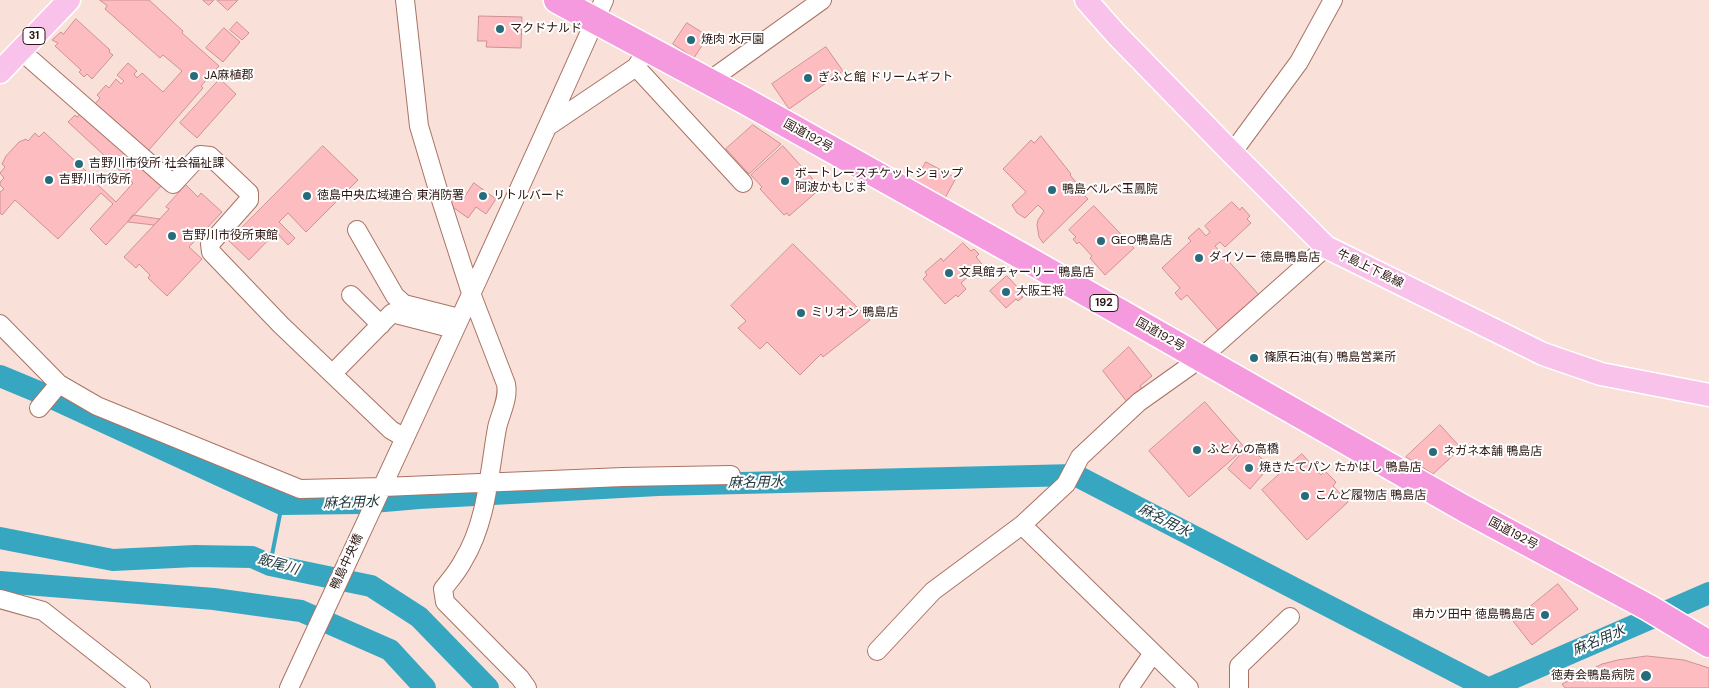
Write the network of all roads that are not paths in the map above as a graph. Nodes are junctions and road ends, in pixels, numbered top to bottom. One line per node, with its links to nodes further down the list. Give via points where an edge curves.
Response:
1 (69, 0): 8 (main road, 31)
2 (405, 0): 17 (street, via 419,126)
3 (557, 0): 7 (highway, 国道192号 / 192)
4 (822, 0): 11 (street)
5 (1086, 0): 13 (main road, 牛島上下島線)
6 (1333, 0): 13 (street, via 1299,62)
7 (599, 11): 9 (highway, 国道192号 / 192); 12 (street, 鴨島中央橋)
8 (20, 50): 10 (main road, 31); 27 (street, via 173,184 200,155 210,156 249,193 249,200 210,244 211,252 390,430)
9 (642, 58): 11 (highway, 国道192号 / 192); 12 (street); 14 (street)
10 (0, 72)
11 (709, 81): 22 (highway, 国道192号 / 192)
12 (550, 125): 17 (street, 鴨島中央橋)
13 (1232, 153): 16 (main road, 牛島上下島線)
14 (743, 183)
15 (358, 230): 19 (street, via 395,296 404,304)
16 (1326, 247): 22 (street); 25 (main road, 牛島上下島線, via 1543,354 1601,374)
17 (471, 293): 19 (street, 鴨島中央橋); 29 (street, via 508,393 499,418)
18 (351, 295): 21 (street)
19 (457, 323): 21 (street, via 392,313); 27 (street, 鴨島中央橋)
20 (0, 324): 24 (street)
21 (381, 325): 23 (street)
22 (1201, 358): 31 (street, via 1139,402 1080,457 1066,484); 34 (highway, 国道192号 / 192)
23 (339, 367)
24 (57, 388): 26 (street); 30 (street, via 300,489)
25 (1709, 395)
26 (39, 408)
27 (405, 438): 30 (street, 鴨島中央橋)
28 (730, 475): 29 (street, via 623,477)
29 (487, 491): 30 (street); 39 (street, via 470,547 443,589 445,602)
30 (380, 492): 38 (street, 鴨島中央橋)
31 (1022, 525): 35 (street, via 933,591); 36 (street)
32 (0, 599): 37 (street, via 43,611)
33 (1290, 617): 42 (street, via 1238,666)
34 (1709, 644)
35 (878, 652)
36 (1153, 653): 40 (street); 41 (street)
37 (141, 688)
38 (290, 688)
39 (527, 688)
40 (1129, 688)
41 (1189, 688)
42 (1239, 688)

